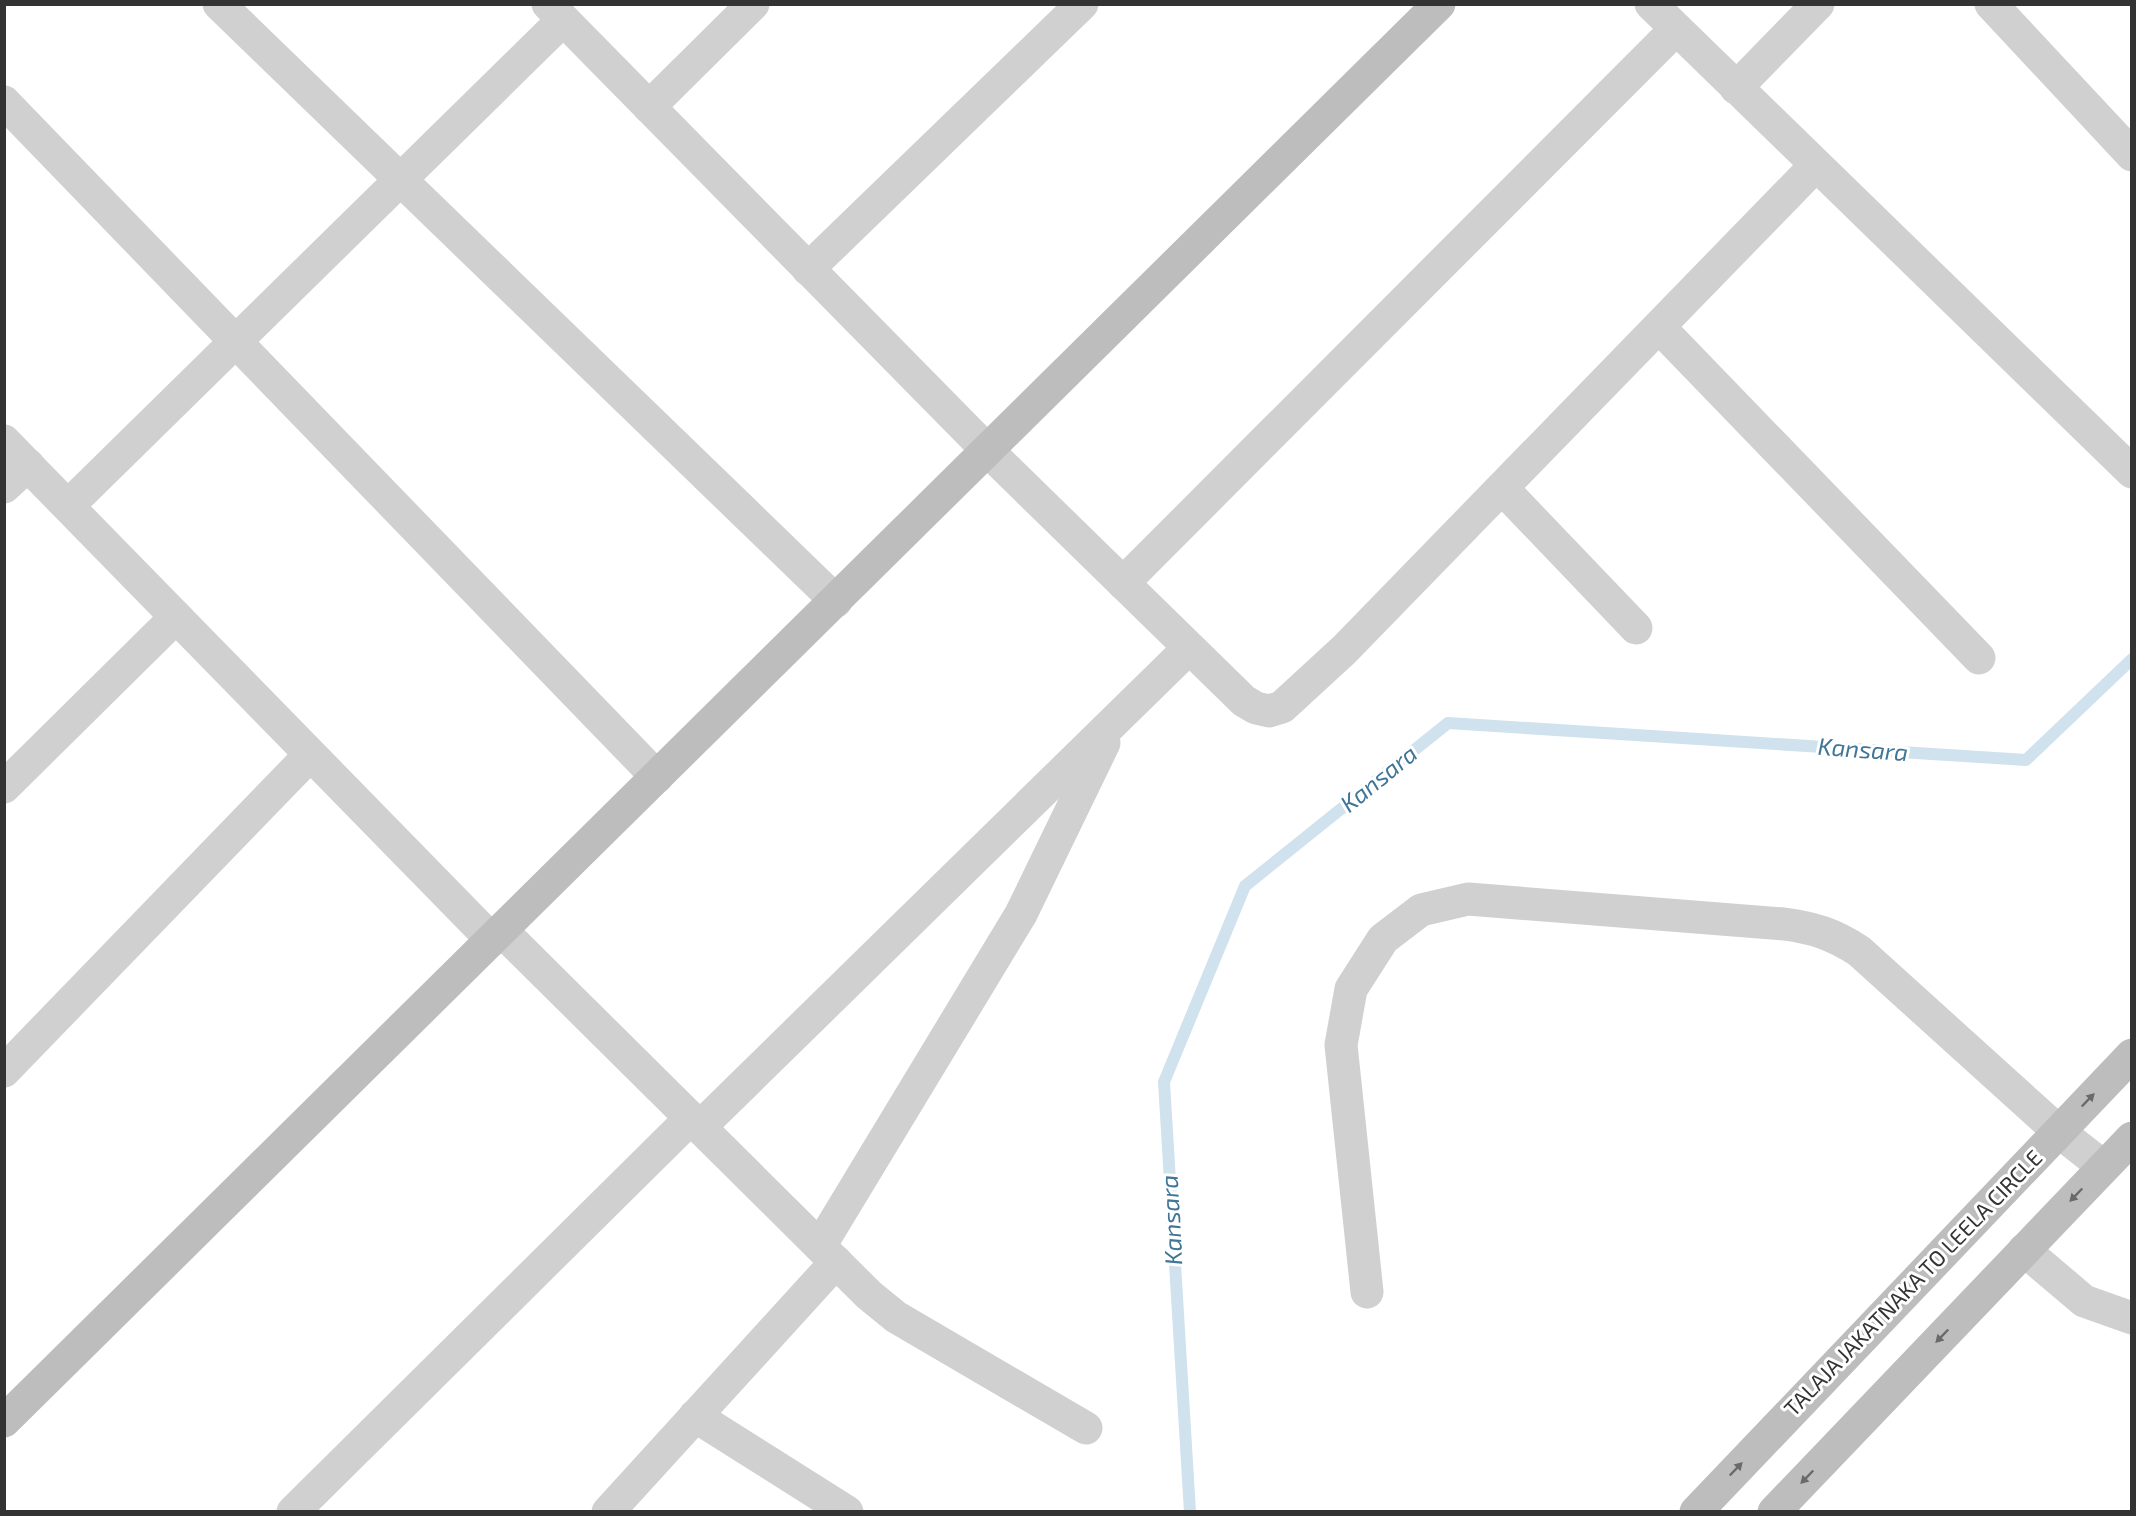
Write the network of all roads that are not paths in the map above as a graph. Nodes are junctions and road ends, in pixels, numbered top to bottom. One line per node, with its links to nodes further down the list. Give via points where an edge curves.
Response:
1 (219, 4): 15 (street)
2 (753, 4): 12 (street)
3 (1082, 4): 16 (street)
4 (1439, 4): 20 (street)
5 (1651, 4): 9 (street)
6 (1818, 4): 10 (street)
7 (1990, 4): 13 (street)
8 (555, 12): 12 (street); 15 (street)
9 (1676, 29): 10 (street); 26 (street)
10 (1736, 88): 14 (street)
11 (4, 102): 18 (street)
12 (649, 107): 16 (street)
13 (2132, 155)
14 (1816, 165): 17 (street); 22 (street)
15 (400, 180): 18 (street); 27 (street)
16 (808, 269): 20 (street)
17 (1659, 327): 24 (street); 31 (street)
18 (236, 341): 25 (street); 34 (street)
19 (4, 441): 21 (street)
20 (988, 451): 26 (street); 27 (street)
21 (28, 465): 23 (street); 25 (street)
22 (2132, 472)
23 (4, 487)
24 (1502, 488): 29 (street); 30 (street, via 1344,650 1282,707 1269,711 1244,701)
25 (68, 506): 28 (street)
26 (1123, 583): 30 (street)
27 (836, 601): 34 (street)
28 (176, 617): 33 (street); 35 (street)
29 (1636, 628)
30 (1189, 648): 32 (street)
31 (1979, 658)
32 (1114, 722): 39 (street); 44 (street, via 1021,914)
33 (310, 755): 36 (street); 38 (street)
34 (657, 777): 36 (street)
35 (4, 786)
36 (497, 935): 39 (street); 48 (street)
37 (2132, 1055): 40 (street, TALAJA JAKATNAKA TO LEELA CIRCLE, one-way to 37)
38 (4, 1071)
39 (696, 1123): 44 (street); 50 (street)
40 (2058, 1131): 42 (street); 45 (street, via 1859,951 1811,927 1468,899 1430,907 1383,939 1351,989 1341,1045); 53 (street, TALAJA JAKATNAKA TO LEELA CIRCLE, one-way to 40)
41 (2132, 1138): 42 (street)
42 (2104, 1167): 43 (street, one-way to 43)
43 (2024, 1250): 46 (street, via 2084,1301); 54 (street, one-way to 54)
44 (828, 1254): 47 (street); 49 (street, via 896,1317)
45 (1367, 1292)
46 (2132, 1318)
47 (695, 1416): 51 (street); 52 (street)
48 (4, 1421)
49 (1086, 1428)
50 (293, 1512)
51 (608, 1512)
52 (847, 1512)
53 (1696, 1512)
54 (1773, 1512)

